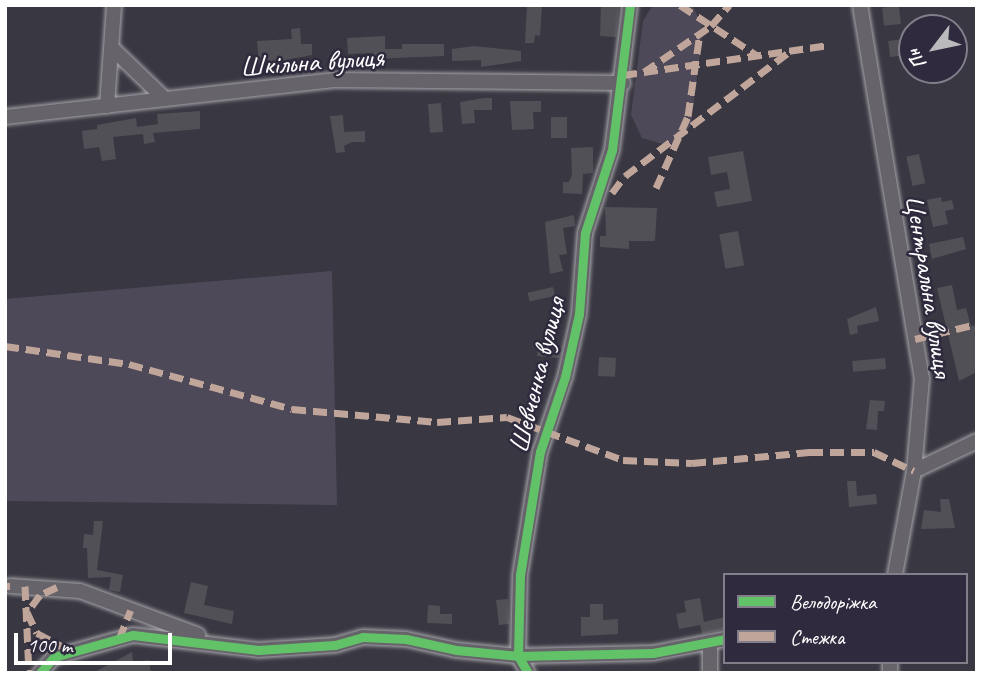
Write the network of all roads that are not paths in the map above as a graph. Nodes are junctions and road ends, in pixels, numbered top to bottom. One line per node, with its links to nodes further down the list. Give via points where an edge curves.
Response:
1 (114, 5): 4 (street)
2 (630, 5): 5 (street, Шевченка вулиця)
3 (860, 5): 10 (street, Центральна вулиця, via 922,378)
4 (114, 50): 6 (street); 7 (street)
5 (622, 83): 6 (street, Шкільна вулиця, via 334,80); 15 (street, Шевченка вулиця, via 612,150 585,233 579,314 565,377 540,452 520,575)
6 (165, 99): 7 (street, Шкільна вулиця)
7 (107, 106): 8 (street, Шкільна вулиця)
8 (5, 117)
9 (977, 442): 10 (street)
10 (914, 471): 11 (street, Центральна вулиця)
11 (895, 573)
12 (10, 586): 14 (street, via 80,591)
13 (717, 641): 15 (street, via 653,653); 18 (street)
14 (216, 642): 15 (street, via 258,650 335,645 363,637); 16 (street, via 133,635 54,657)
15 (518, 656): 17 (street)
16 (40, 673)
17 (528, 673)
18 (710, 673)

